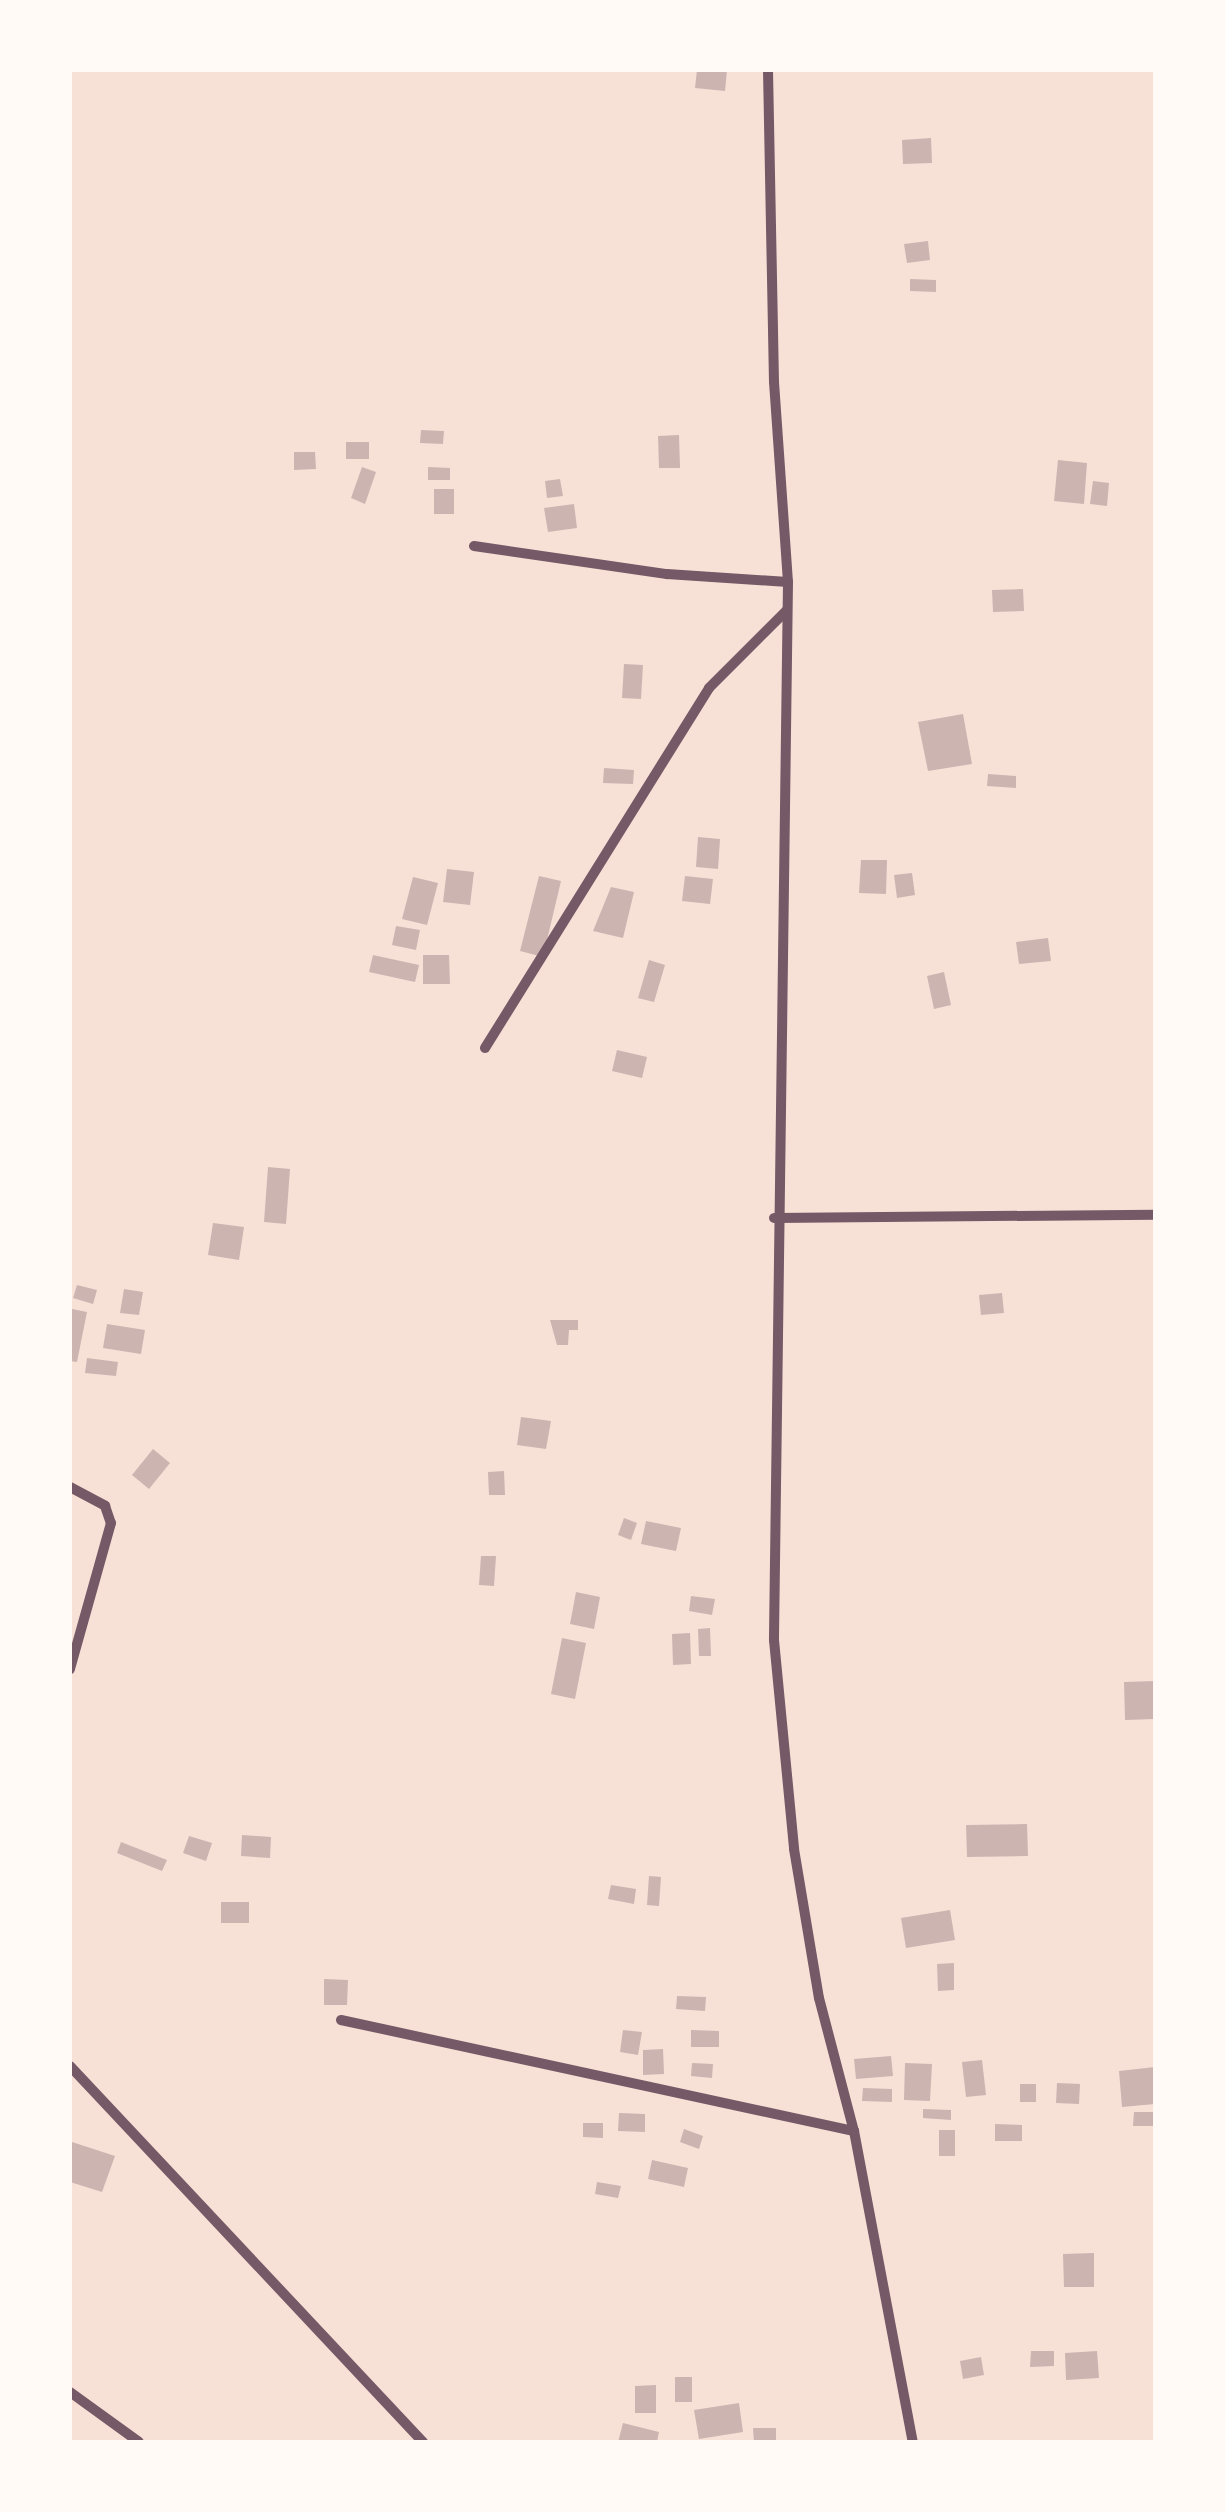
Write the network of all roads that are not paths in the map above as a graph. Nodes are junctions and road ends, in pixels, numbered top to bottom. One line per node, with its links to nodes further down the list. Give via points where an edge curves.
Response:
1 (768, 70): 3 (street, via 774,382)
2 (474, 546): 3 (street, via 667,574)
3 (788, 582): 4 (street)
4 (787, 610): 5 (street, via 709,688); 7 (street)
5 (486, 1048)
6 (1155, 1215): 7 (street)
7 (774, 1218): 12 (street, via 774,1640 798,1867 820,1998)
8 (70, 1487): 9 (street, via 106,1506 112,1522)
9 (70, 1669)
10 (341, 2020): 12 (street)
11 (70, 2066): 15 (street)
12 (854, 2132): 16 (street)
13 (70, 2392): 14 (street)
14 (139, 2442)
15 (422, 2442)
16 (913, 2442)

